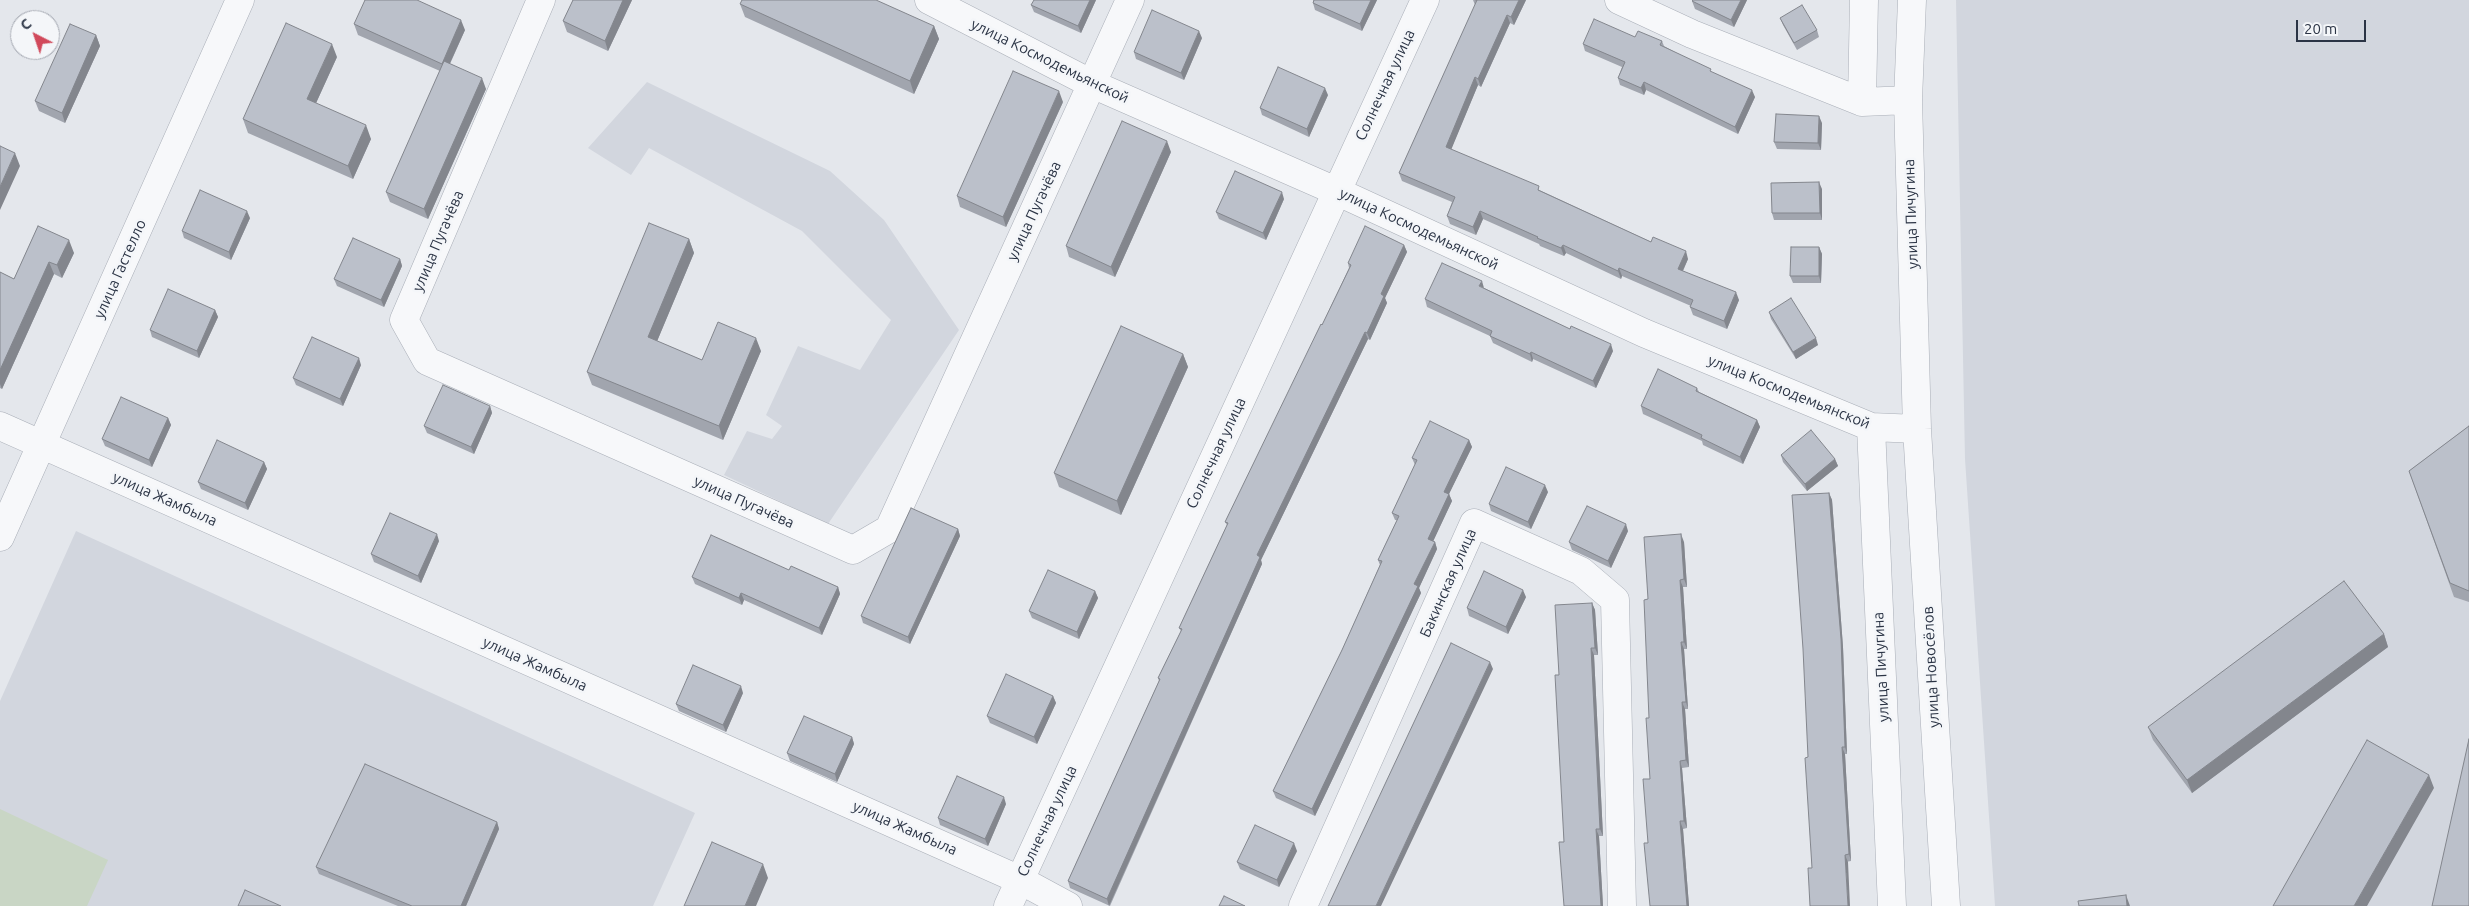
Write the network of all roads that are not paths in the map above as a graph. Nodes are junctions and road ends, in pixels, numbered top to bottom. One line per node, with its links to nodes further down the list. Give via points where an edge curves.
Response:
1 (240, 0): 16 (street, улица Гастелло)
2 (542, 0): 9 (street, улица Пугачёва, via 404,320 427,361 853,550 889,529)
3 (930, 0): 9 (street, улица Космодемьянской)
4 (1130, 0): 9 (street, улица Пугачёва)
5 (1425, 0): 12 (street, Солнечная улица)
6 (1619, 0): 11 (street, via 1692,34)
7 (1864, 0): 11 (street)
8 (1912, 0): 10 (street, улица Пичугина)
9 (1092, 84): 12 (street, улица Космодемьянской)
10 (1908, 100): 11 (street); 15 (street, улица Пичугина)
11 (1862, 102)
12 (1336, 190): 14 (street, улица Космодемьянской, via 1644,333); 18 (street, Солнечная улица)
13 (0, 426): 16 (street, улица Жамбыла)
14 (1871, 428): 15 (street, улица Космодемьянской); 23 (street, улица Пичугина)
15 (1917, 429): 24 (street, улица Новосёлов)
16 (42, 444): 17 (street, улица Гастелло); 18 (street, улица Жамбыла)
17 (0, 537)
18 (1020, 880): 19 (street, Солнечная улица); 20 (street, улица Жамбыла)
19 (1008, 906)
20 (1068, 906)
21 (1303, 906): 22 (street, Бакинская улица, via 1474,523 1581,571 1615,600)
22 (1622, 906)
23 (1892, 906)
24 (1946, 906)

